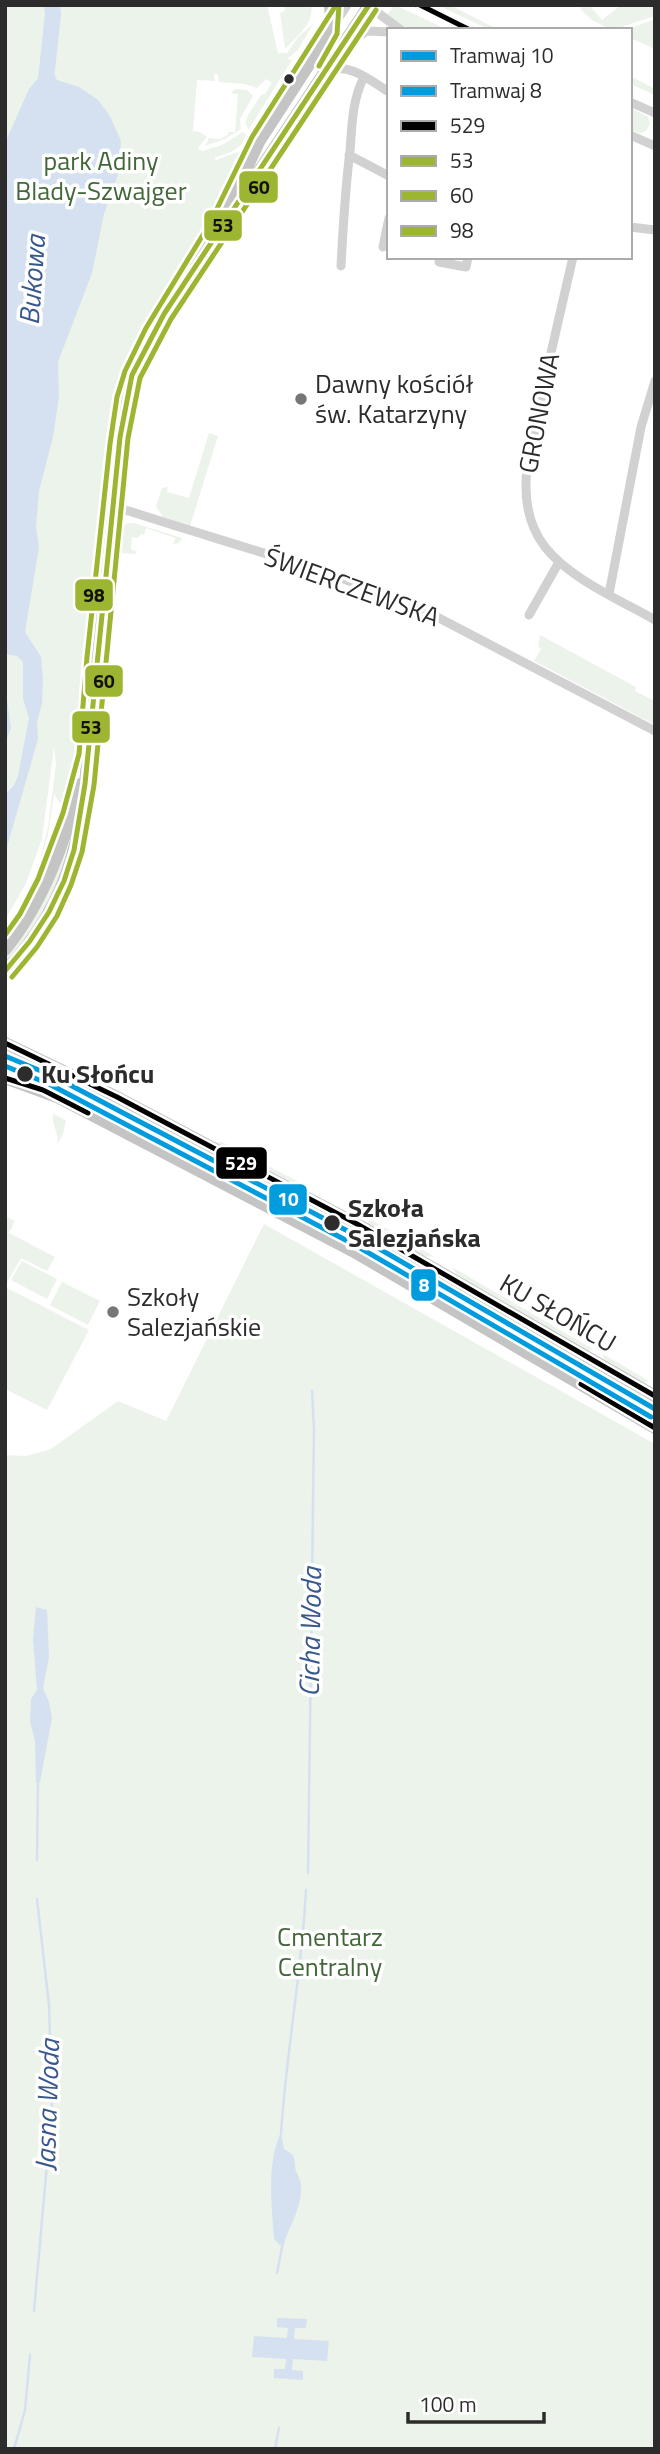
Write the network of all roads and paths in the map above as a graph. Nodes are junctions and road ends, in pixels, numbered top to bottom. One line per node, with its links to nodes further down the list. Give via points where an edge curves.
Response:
1 (330, 5): 10 (main road)
2 (347, 5): 10 (street)
3 (419, 5): 6 (street)
4 (426, 5): 6 (street)
5 (368, 6): 7 (street); 11 (main road)
6 (439, 15): 8 (street)
7 (398, 28)
8 (467, 28)
9 (387, 32): 11 (street, via 364,32)
10 (327, 37): 29 (main road, via 261,139)
11 (338, 52): 12 (main road)
12 (326, 71): 13 (street, via 344,68); 29 (main road)
13 (364, 77): 14 (street); 19 (street, via 355,101)
14 (387, 91)
15 (632, 103): 16 (street)
16 (655, 113)
17 (632, 136): 18 (street)
18 (655, 146)
19 (349, 155): 20 (street); 28 (street)
20 (387, 175)
21 (632, 227): 23 (street)
22 (387, 228): 24 (street)
23 (655, 230)
24 (383, 247)
25 (468, 259): 27 (street, via 466,267)
26 (573, 259): 32 (street, GRONOWA, via 526,484 534,529)
27 (439, 262)
28 (341, 267)
29 (195, 268): 31 (main road, via 133,374 124,409)
30 (655, 381): 33 (street, via 641,427)
31 (112, 509): 36 (street, ŚWIERCZEWSKA, via 393,597); 37 (main road)
32 (559, 562): 33 (street, GRONOWA); 34 (street)
33 (609, 594): 35 (street, GRONOWA)
34 (528, 615)
35 (655, 620)
36 (655, 731)
37 (88, 756): 38 (main road, via 46,882 28,919); 39 (main road, via 84,804 68,871 48,916)
38 (5, 950)
39 (5, 971)
40 (5, 1043): 42 (main road, KU SŁOŃCU)
41 (5, 1078): 43 (main road, KU SŁOŃCU, via 50,1093)
42 (304, 1196): 43 (street); 44 (main road, KU SŁOŃCU)
43 (292, 1219): 45 (main road, KU SŁOŃCU)
44 (438, 1269): 45 (street); 46 (main road, KU SŁOŃCU)
45 (424, 1292): 47 (main road, KU SŁOŃCU)
46 (655, 1396)
47 (655, 1428)

